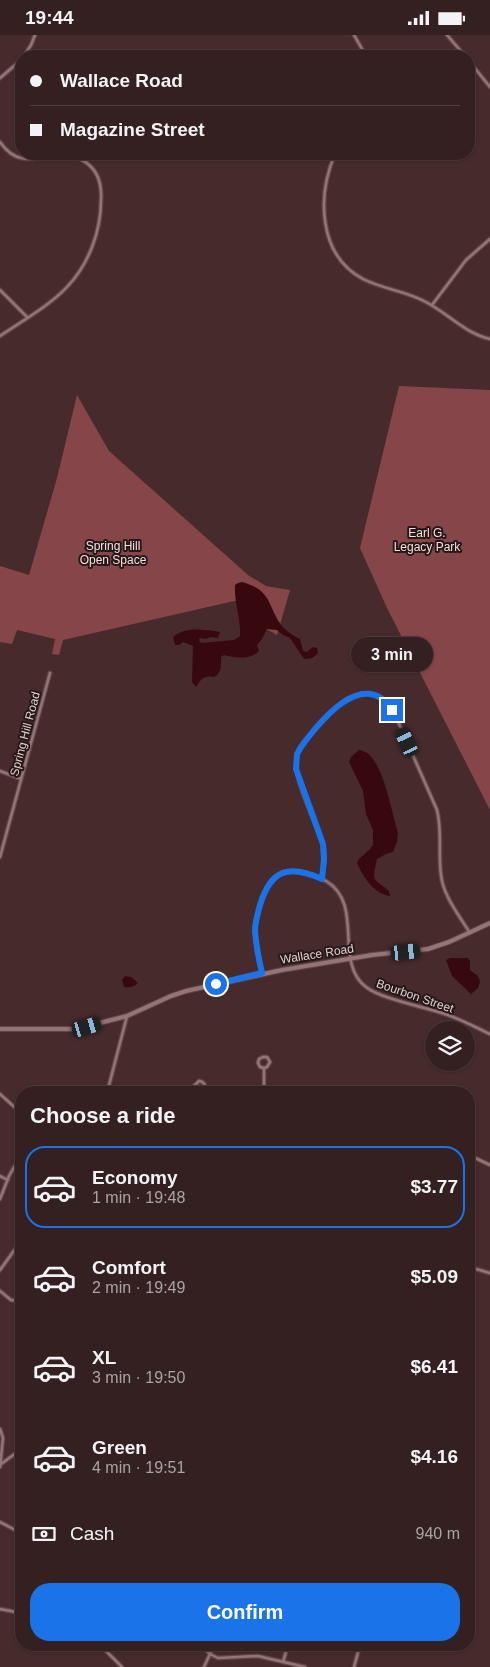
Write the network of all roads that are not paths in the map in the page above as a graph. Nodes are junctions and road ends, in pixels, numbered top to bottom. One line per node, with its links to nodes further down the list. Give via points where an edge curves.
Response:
1 (35, 35): 4 (street)
2 (354, 35): 5 (street)
3 (447, 35): 6 (street)
4 (28, 50)
5 (363, 50)
6 (460, 50)
7 (15, 65): 9 (street)
8 (475, 68): 10 (street)
9 (0, 78)
10 (490, 87)
11 (0, 142): 12 (street)
12 (15, 155)
13 (82, 160): 18 (street, via 96,173 101,187 99,228 81,269 63,291)
14 (334, 160): 17 (street, via 324,198 327,232 335,253 363,279)
15 (490, 239): 17 (street, via 464,263)
16 (0, 290): 18 (street)
17 (432, 305): 20 (street, via 468,331)
18 (26, 317): 19 (street)
19 (0, 336)
20 (490, 339)
21 (50, 673): 23 (street, Spring Hill Road)
22 (0, 771): 23 (street)
23 (21, 779): 24 (street, Spring Hill Road)
24 (0, 857)
25 (322, 879): 27 (street, via 323,844 298,777 297,754 310,735 342,703 354,695 369,693 383,699 392,710 437,810 441,825 442,881); 28 (street, via 338,892 345,906); 29 (street, via 299,872 284,872 267,886 255,930)
26 (490, 923): 27 (street, Wallace Road)
27 (470, 933): 28 (street, Wallace Road, via 428,949)
28 (350, 959): 29 (street, Wallace Road); 32 (street, Bourbon Street, via 357,977 367,988 447,1015)
29 (262, 973): 30 (street, Wallace Road, via 178,994)
30 (127, 1016): 31 (street, Wallace Road, via 70,1030); 34 (street)
31 (0, 1029)
32 (490, 1034)
33 (264, 1068): 33 (street, via 258,1063 263,1057 270,1062); 37 (street)
34 (109, 1086)
35 (194, 1086): 36 (street, via 199,1081)
36 (205, 1086)
37 (264, 1086)
38 (0, 1094): 39 (street)
39 (15, 1108)
40 (475, 1158): 41 (street)
41 (490, 1165)
42 (15, 1167): 44 (street)
43 (0, 1176): 44 (street)
44 (8, 1180): 45 (street)
45 (0, 1199)
46 (15, 1249): 48 (street)
47 (475, 1269): 49 (street)
48 (0, 1270)
49 (490, 1273)
50 (0, 1291): 51 (street)
51 (15, 1300)
52 (0, 1429): 54 (street, via 4,1438)
53 (15, 1454): 54 (street)
54 (0, 1466)
55 (0, 1522): 56 (street)
56 (15, 1530)
57 (0, 1609): 58 (street)
58 (15, 1612)
59 (106, 1651): 66 (street)
60 (207, 1651): 64 (street)
61 (211, 1651): 64 (street)
62 (286, 1651): 65 (street)
63 (358, 1651): 69 (street)
64 (210, 1654): 65 (street, via 222,1658 258,1656); 67 (street)
65 (283, 1661): 68 (street)
66 (122, 1667)
67 (204, 1667)
68 (305, 1667)
69 (354, 1667)

